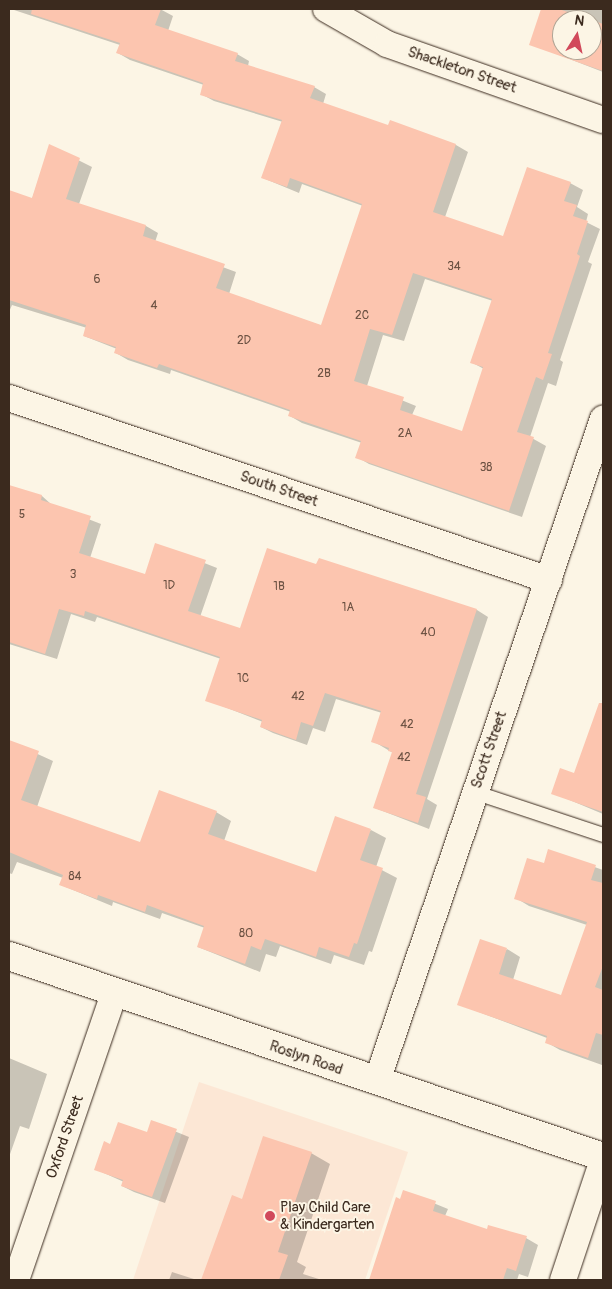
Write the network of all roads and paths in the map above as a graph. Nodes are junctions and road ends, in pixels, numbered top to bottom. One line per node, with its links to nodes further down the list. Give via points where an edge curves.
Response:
1 (326, 9): 2 (street, Shackleton Street, via 387,44)
2 (603, 120)
3 (9, 398): 5 (street, South Street)
4 (603, 419): 5 (street, Scott Street)
5 (549, 580): 6 (street, Scott Street)
6 (474, 792): 7 (lane); 10 (street, Scott Street)
7 (603, 835)
8 (9, 956): 9 (street, Roslyn Road)
9 (114, 993): 10 (street, Roslyn Road); 12 (street, Oxford Street)
10 (377, 1081): 11 (street, Roslyn Road)
11 (603, 1158): 13 (street)
12 (16, 1280)
13 (563, 1280)

